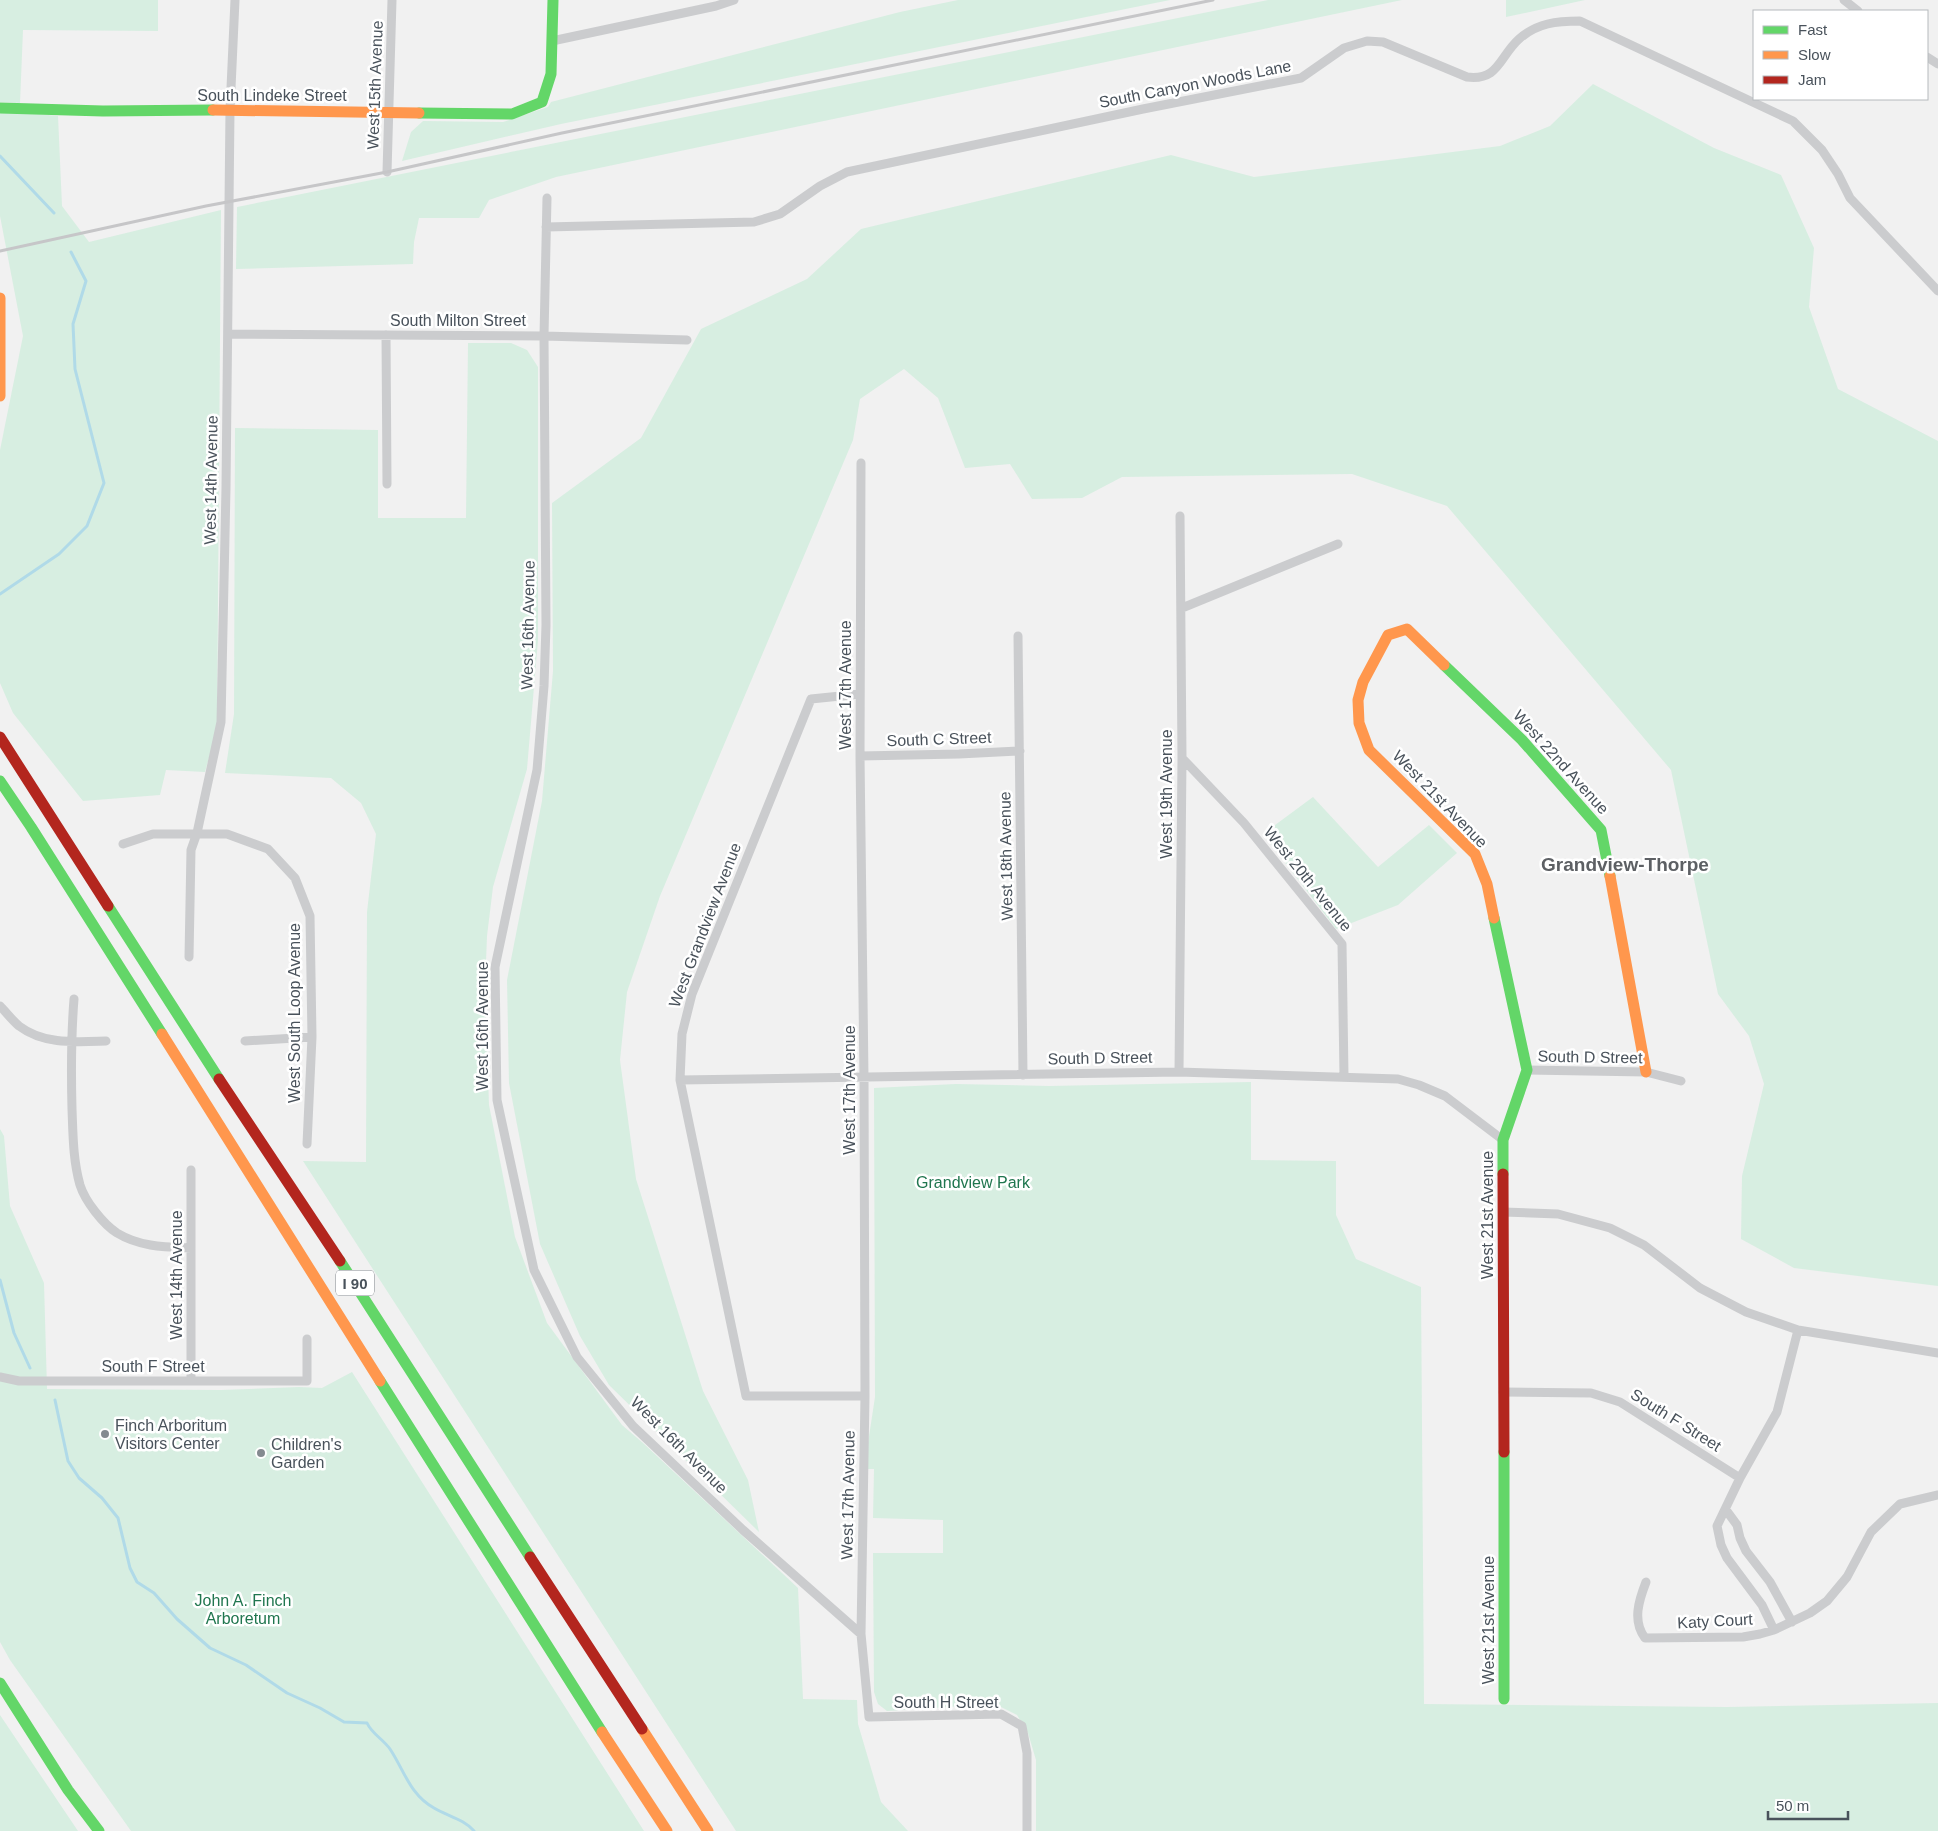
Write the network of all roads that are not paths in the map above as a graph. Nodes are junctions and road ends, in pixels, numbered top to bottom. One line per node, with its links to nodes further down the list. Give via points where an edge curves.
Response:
1 (235, 0): 9 (street, West 14th Avenue)
2 (392, 0): 10 (street, West 15th Avenue)
3 (553, 0): 7 (main road)
4 (734, 0): 7 (street)
5 (1844, 0): 6 (street)
6 (1857, 10)
7 (552, 41): 10 (main road, South Lindeke Street, via 551,74 542,102 512,114)
8 (0, 108): 9 (main road, South Lindeke Street)
9 (230, 110): 10 (main road, South Lindeke Street); 16 (street, West 14th Avenue)
10 (389, 112): 11 (street, West 15th Avenue)
11 (387, 172)
12 (547, 198): 13 (street, West 16th Avenue)
13 (546, 227): 14 (street, South Canyon Woods Lane, via 754,222 780,214 847,172 1301,78 1344,48 1367,41 1384,42 1467,77 1478,78 1487,76 1518,40 1531,31 1544,24 1580,21 1794,121 1822,150 1850,198); 18 (street, West 16th Avenue)
14 (1938, 291)
15 (0, 298): 20 (main road)
16 (228, 334): 17 (street, South Milton Street); 34 (street, West 14th Avenue, via 221,722)
17 (386, 335): 18 (street, South Milton Street); 22 (street)
18 (544, 336): 19 (street, South Milton Street); 69 (street, West 16th Avenue, via 544,686 537,770 496,967 497,1100 534,1270 577,1356 633,1426)
19 (687, 340)
20 (0, 396)
21 (861, 463): 28 (street, West 17th Avenue)
22 (387, 484)
23 (1180, 516): 25 (street, West 19th Avenue)
24 (1338, 544): 25 (street)
25 (1182, 608): 32 (street, West 19th Avenue)
26 (1407, 629): 43 (main road, West 21st Avenue, via 1388,635 1358,700 1359,723 1369,750 1476,854 1488,884); 45 (main road, West 22nd Avenue, via 1522,740 1601,830)
27 (1018, 636): 30 (street, West 18th Avenue)
28 (860, 694): 31 (street, West 17th Avenue); 49 (street, West Grandview Avenue, via 811,698 692,994 682,1034)
29 (0, 736): 75 (main road, I 90)
30 (1020, 751): 31 (street, South C Street); 46 (street, West 18th Avenue)
31 (860, 756): 48 (street, West 17th Avenue)
32 (1182, 758): 44 (street, West 19th Avenue); 47 (street, West 20th Avenue, via 1244,823 1342,944)
33 (0, 782): 74 (main road, I 90)
34 (197, 834): 35 (street, West South Loop Avenue, via 153,834); 36 (street, West 14th Avenue, via 191,850); 39 (street, West South Loop Avenue, via 228,834 268,849 295,878 310,916)
35 (123, 844)
36 (189, 957)
37 (74, 999): 42 (street)
38 (0, 1006): 42 (street, via 18,1025 38,1038)
39 (312, 1037): 41 (street); 52 (street, West South Loop Avenue)
40 (106, 1041): 42 (street)
41 (245, 1041)
42 (70, 1042): 55 (street, via 74,1152 81,1187 98,1217 135,1242)
43 (1527, 1070): 45 (street, South D Street); 51 (main road, West 21st Avenue)
44 (1179, 1072): 46 (street, South D Street); 47 (street, South D Street)
45 (1646, 1072): 50 (street, South D Street)
46 (1023, 1075): 48 (street, South D Street)
47 (1344, 1076): 51 (street, South D Street, via 1398,1079 1419,1085 1445,1096)
48 (864, 1078): 49 (street, South D Street); 62 (street, West 17th Avenue)
49 (680, 1080): 62 (street, West Grandview Avenue, via 746,1396)
50 (1681, 1081)
51 (1503, 1140): 54 (main road, West 21st Avenue)
52 (308, 1144)
53 (191, 1170): 55 (street, West 14th Avenue)
54 (1503, 1212): 56 (street, via 1558,1214 1610,1228 1644,1245 1700,1288 1746,1312); 61 (main road, West 21st Avenue)
55 (191, 1248): 60 (street, West 14th Avenue)
56 (1798, 1330): 58 (street); 63 (street, via 1777,1412)
57 (307, 1339): 60 (street, South F Street, via 307,1381)
58 (1938, 1353)
59 (0, 1377): 60 (street, South F Street, via 19,1381)
60 (191, 1381)
61 (1503, 1392): 63 (street, South F Street, via 1592,1393 1620,1402); 71 (main road, West 21st Avenue)
62 (865, 1396): 69 (street, West 17th Avenue)
63 (1740, 1478): 65 (street)
64 (1938, 1495): 67 (street, Katy Court, via 1900,1504 1871,1532 1846,1577 1827,1601)
65 (1726, 1510): 67 (street, via 1737,1525 1746,1551 1770,1582); 68 (street, via 1717,1526 1721,1545 1733,1567 1762,1605)
66 (1646, 1582): 68 (street, Katy Court, via 1638,1609 1638,1624 1644,1638 1743,1637)
67 (1792, 1622): 68 (street, Katy Court)
68 (1774, 1630)
69 (861, 1634): 72 (street, West 17th Avenue)
70 (0, 1684): 73 (main road, via 68,1790)
71 (1504, 1699)
72 (869, 1717): 76 (street, South H Street, via 1001,1714 1022,1726 1027,1753)
73 (99, 1831)
74 (667, 1831)
75 (708, 1831)
76 (1028, 1831)

